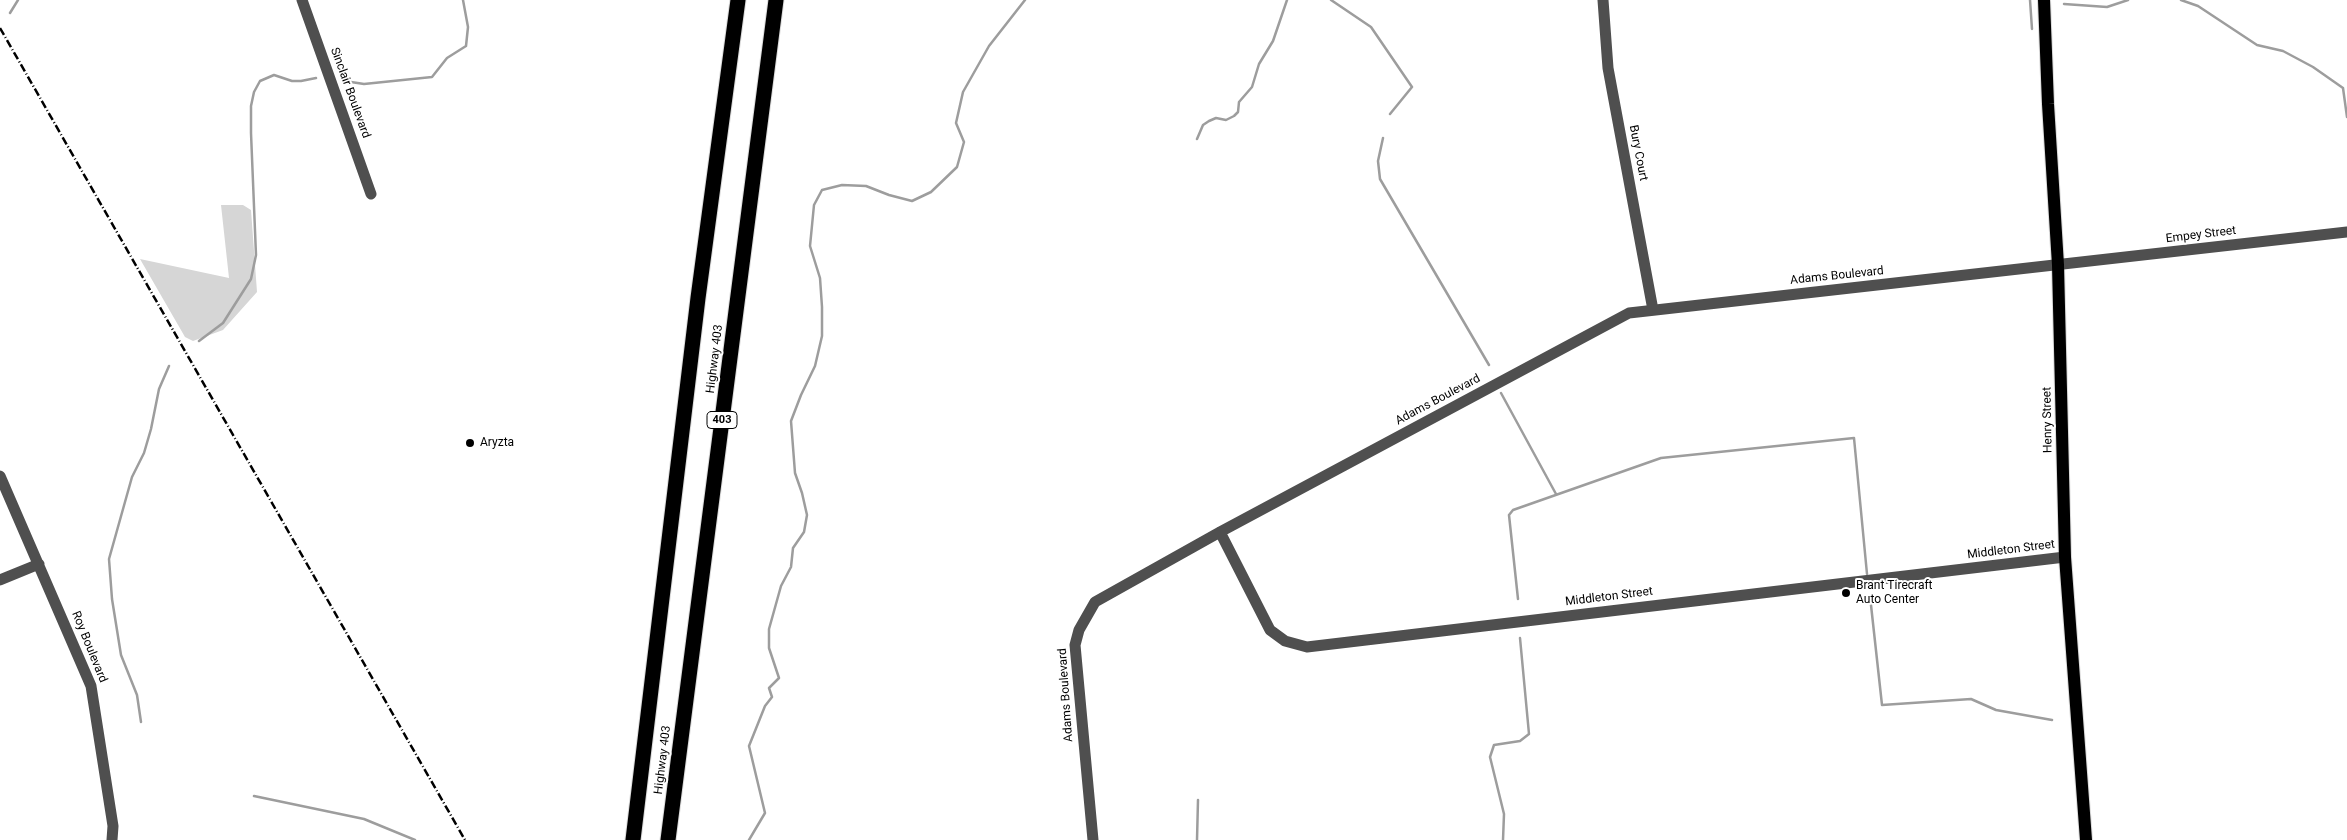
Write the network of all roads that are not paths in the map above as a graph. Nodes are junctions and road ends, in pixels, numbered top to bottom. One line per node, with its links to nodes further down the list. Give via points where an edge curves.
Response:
1 (302, 0): 6 (street, Sinclair Boulevard)
2 (738, 0): 16 (highway, Highway 403)
3 (776, 0): 17 (highway, Highway 403 / 403)
4 (1603, 0): 9 (street, Bury Court, via 1608,68)
5 (2044, 0): 8 (main road, Henry Street)
6 (371, 194)
7 (2347, 232): 8 (street, Empey Street)
8 (2058, 265): 9 (street, Adams Boulevard); 12 (main road, Henry Street)
9 (1653, 310): 11 (street, Adams Boulevard, via 1629,313)
10 (0, 476): 13 (street, Roy Boulevard)
11 (1220, 532): 12 (street, Middleton Street, via 1270,630 1285,641 1307,647); 18 (street, Adams Boulevard, via 1095,602 1079,630 1075,645)
12 (2065, 557): 19 (main road, Henry Street)
13 (39, 564): 14 (street); 15 (street, Roy Boulevard, via 91,686 113,826)
14 (0, 580)
15 (112, 840)
16 (633, 840)
17 (668, 840)
18 (1093, 840)
19 (2086, 840)

